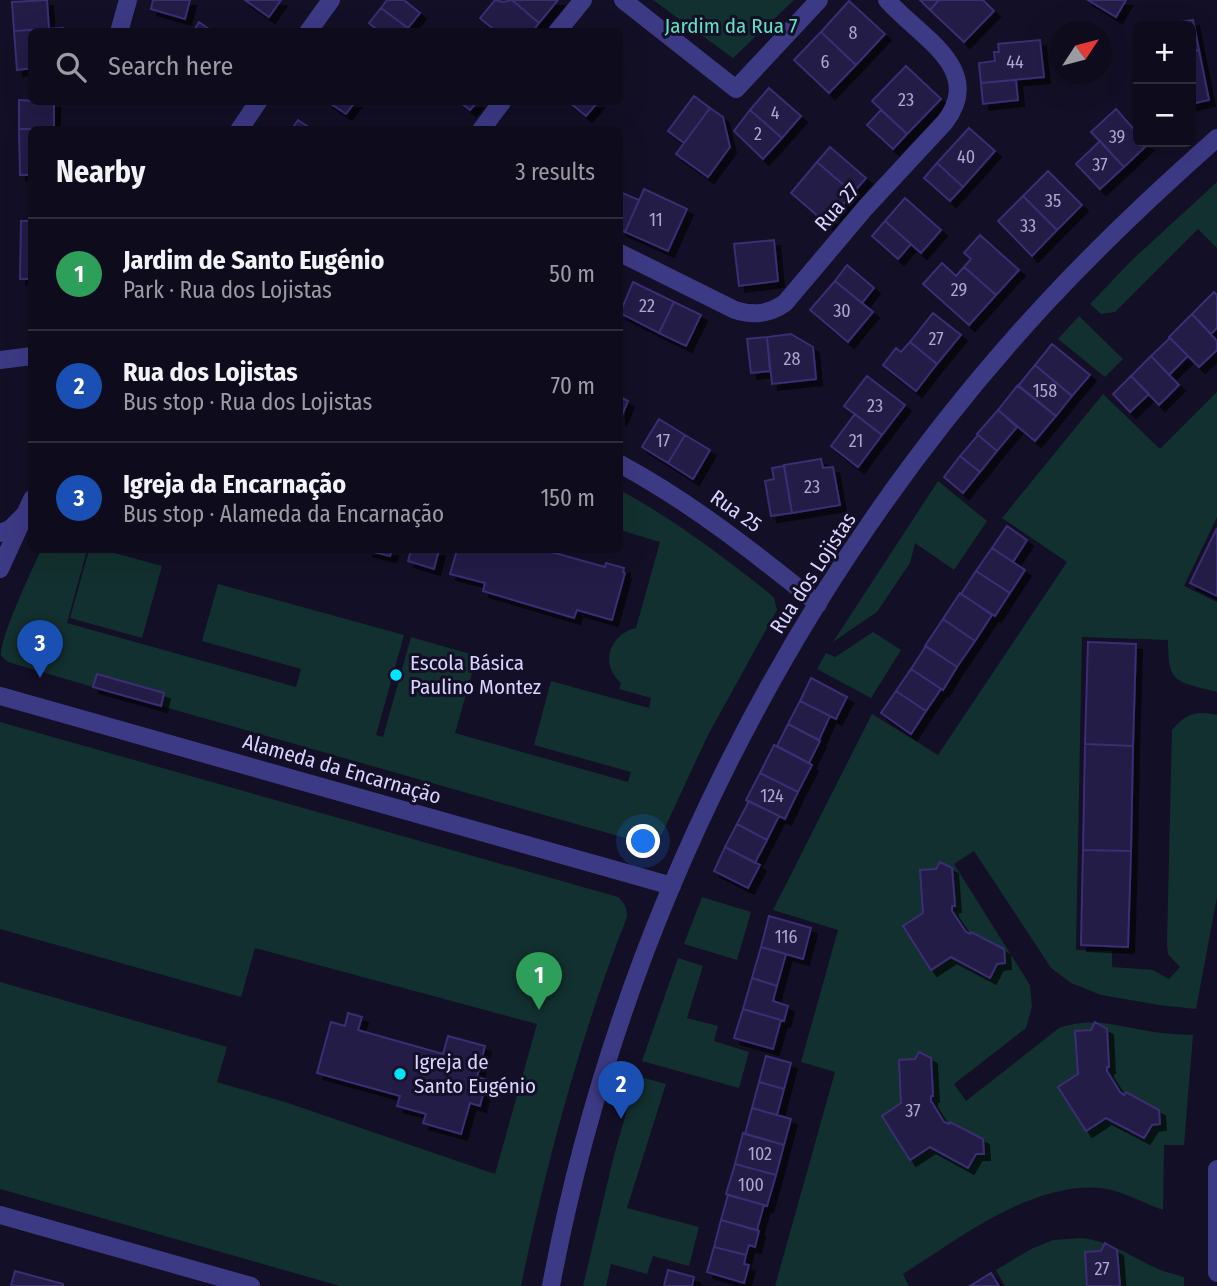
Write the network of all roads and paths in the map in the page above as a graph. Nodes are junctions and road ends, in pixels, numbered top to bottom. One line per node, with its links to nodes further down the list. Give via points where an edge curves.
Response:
1 (128, 0): 7 (street)
2 (331, 0): 8 (street)
3 (583, 0): 9 (street)
4 (623, 0): 5 (street, via 736,89)
5 (819, 0)
6 (887, 0): 15 (street, Rua 27, via 950,61 957,76 953,112 785,303 756,314 735,310)
7 (120, 28)
8 (311, 28)
9 (560, 28)
10 (256, 105): 12 (street)
11 (500, 105): 13 (street)
12 (242, 126)
13 (484, 126)
14 (1217, 138): 23 (street, Rua dos Lojistas, via 1106,241 987,371 900,483)
15 (623, 254)
16 (28, 357): 17 (street)
17 (0, 360)
18 (623, 466): 23 (street, Rua 25, via 717,524)
19 (28, 507): 20 (street)
20 (23, 516): 21 (street); 22 (street)
21 (0, 533)
22 (0, 569)
23 (818, 604): 25 (street, Rua dos Lojistas, via 737,748)
24 (0, 695): 25 (street, Alameda da Encarnação)
25 (672, 886): 30 (street, Rua dos Lojistas, via 626,1005 597,1098)
26 (1217, 1170): 28 (street)
27 (0, 1215): 29 (street)
28 (1217, 1273)
29 (251, 1286)
30 (551, 1286)

